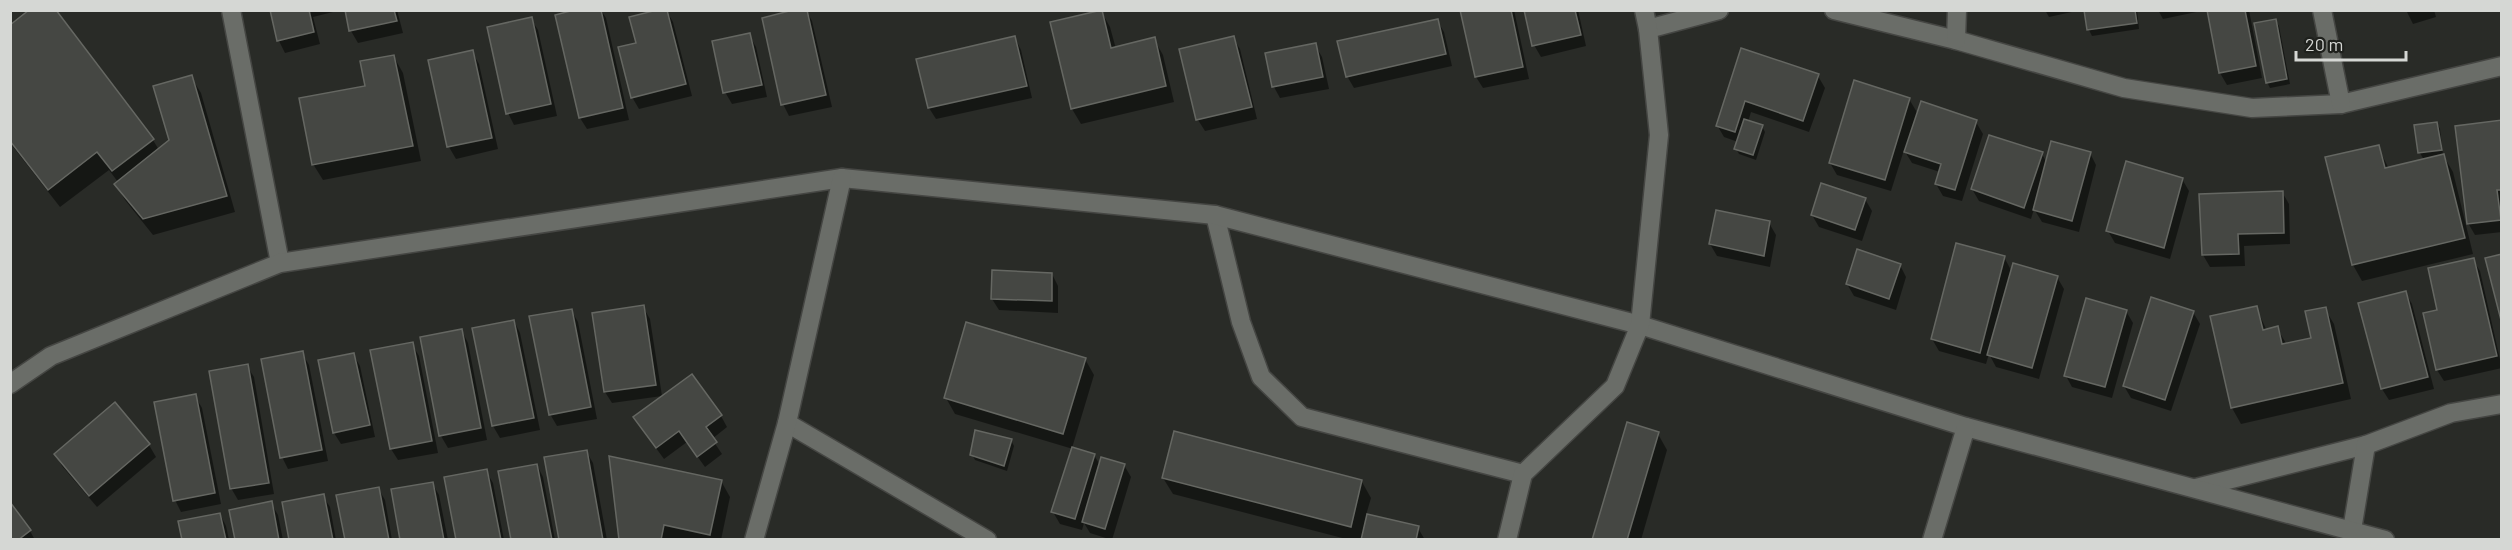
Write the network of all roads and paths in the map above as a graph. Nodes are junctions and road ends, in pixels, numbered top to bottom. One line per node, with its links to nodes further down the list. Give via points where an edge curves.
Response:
1 (231, 10): 13 (street)
2 (1644, 10): 7 (street)
3 (1719, 10): 7 (street)
4 (1834, 10): 8 (street)
5 (1957, 10): 8 (street)
6 (2322, 10): 10 (street)
7 (1648, 29): 14 (street, via 1659,135)
8 (1956, 40): 10 (street, via 2136,90 2252,108)
9 (2502, 66): 10 (street)
10 (2341, 104)
11 (842, 178): 12 (street); 13 (street); 17 (street)
12 (1215, 215): 14 (street); 20 (street, via 1241,322 1261,377 1302,417)
13 (280, 263): 15 (street, via 51,356)
14 (1640, 325): 18 (street); 20 (street, via 1616,386)
15 (10, 384)
16 (2502, 404): 19 (street, via 2451,413)
17 (787, 423): 23 (street); 24 (street)
18 (1966, 427): 21 (street); 26 (street)
19 (2366, 446): 21 (street); 22 (street)
20 (1523, 474): 25 (street)
21 (2196, 488): 22 (street)
22 (2352, 530): 27 (street)
23 (754, 540)
24 (987, 540)
25 (1507, 540)
26 (1932, 540)
27 (2385, 540)

